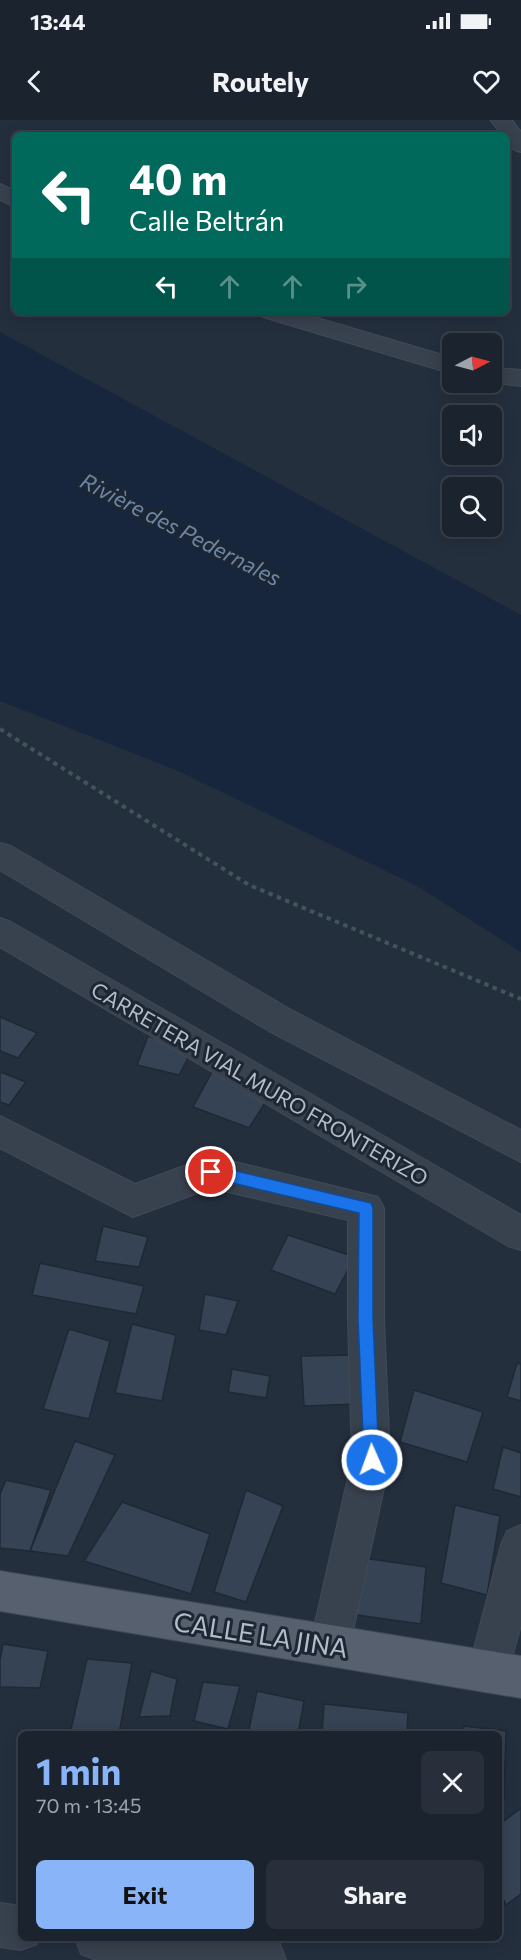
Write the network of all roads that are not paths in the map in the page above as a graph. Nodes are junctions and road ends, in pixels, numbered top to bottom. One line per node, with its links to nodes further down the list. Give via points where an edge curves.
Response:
1 (501, 120): 2 (street)
2 (521, 146)
3 (281, 315): 4 (street)
4 (442, 363)
5 (502, 377): 6 (street)
6 (521, 378)
7 (0, 855): 10 (street, via 281,1021)
8 (0, 931): 11 (street, CARRETERA VIAL MURO FRONTERIZO)
9 (0, 1131): 14 (street, via 133,1201 211,1172 366,1208 372,1460)
10 (521, 1147)
11 (521, 1234)
12 (521, 1545): 15 (street)
13 (0, 1591): 14 (main road, CALLE LA JINA)
14 (330, 1645): 15 (main road, CALLE LA JINA)
15 (505, 1674)
16 (0, 1925): 17 (street)
17 (18, 1928)
18 (120, 1941): 19 (street)
19 (264, 1960)

